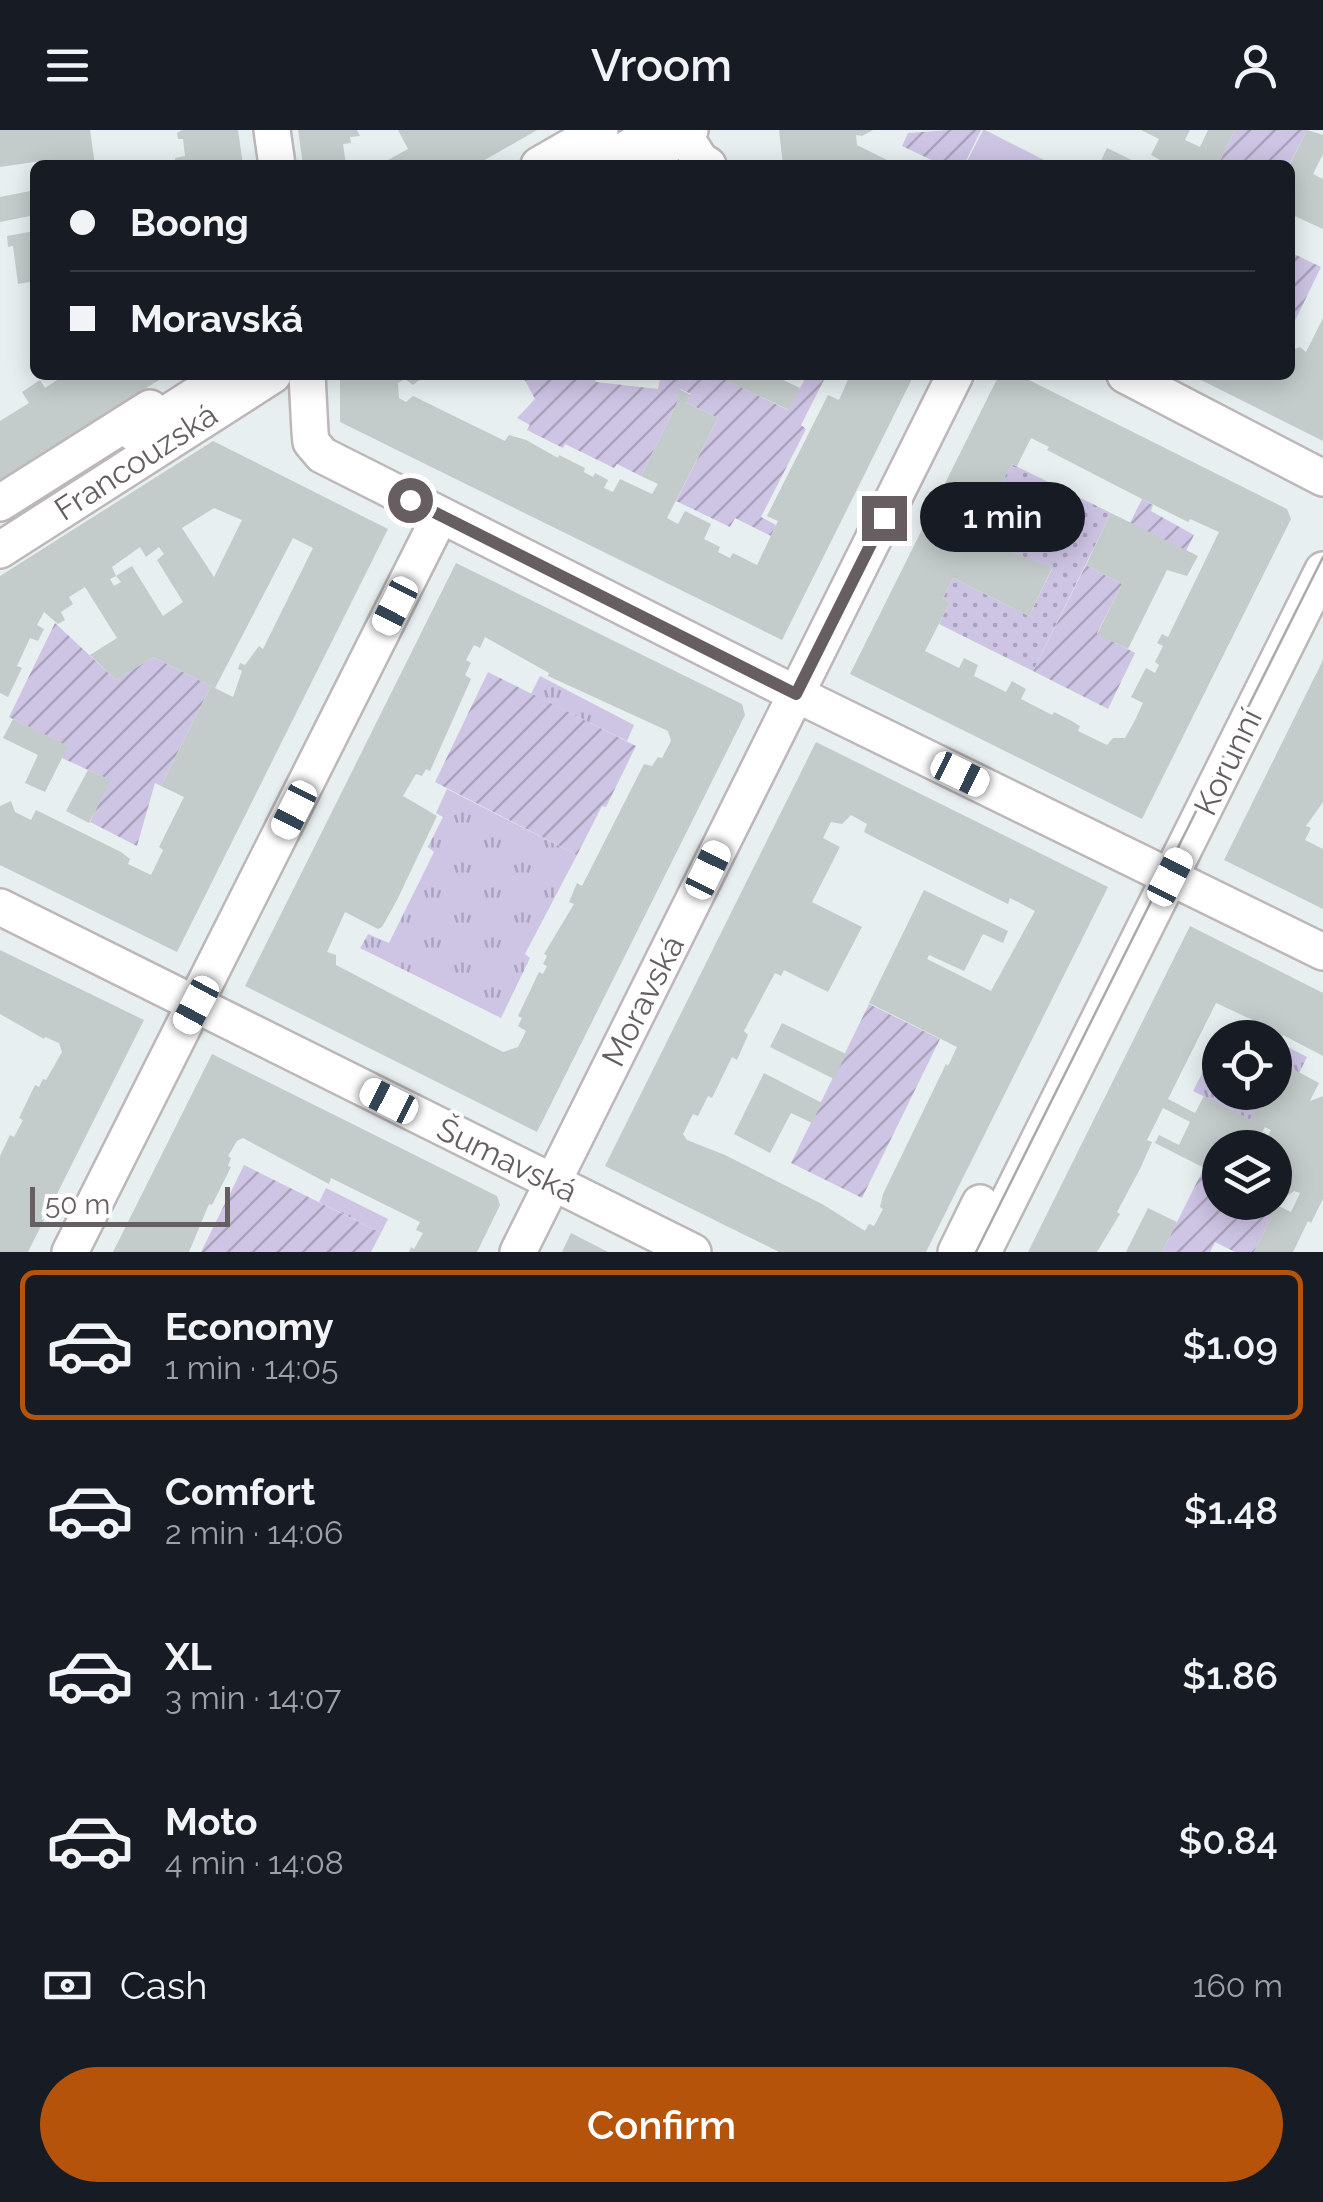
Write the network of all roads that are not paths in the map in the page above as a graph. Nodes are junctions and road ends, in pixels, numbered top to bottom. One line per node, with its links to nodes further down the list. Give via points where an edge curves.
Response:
1 (272, 130): 5 (street)
2 (600, 130): 6 (street)
3 (635, 130): 7 (street)
4 (678, 131): 8 (street); 9 (street); 10 (street)
5 (276, 160)
6 (548, 160)
7 (583, 160)
8 (610, 160)
9 (645, 160)
10 (700, 160)
11 (193, 380): 19 (street, Francouzská)
12 (218, 380): 21 (street)
13 (241, 380): 22 (street)
14 (265, 380): 23 (street, Francouzská)
15 (308, 380): 20 (street, via 316,449)
16 (953, 380): 25 (street, Moravská)
17 (1135, 380): 18 (street)
18 (1323, 478)
19 (0, 503)
20 (440, 516): 25 (street); 29 (street)
21 (0, 521)
22 (0, 534)
23 (0, 550)
24 (1323, 570): 26 (street, Korunní)
25 (796, 694): 26 (street); 31 (street, Moravská)
26 (1170, 877): 28 (street); 30 (street, Korunní)
27 (0, 907): 29 (street, Šumavská)
28 (1323, 952)
29 (196, 1005): 31 (street, Šumavská); 32 (street)
30 (1105, 1007): 35 (street, Korunní, via 1057,1050); 36 (street, Korunní)
31 (552, 1183): 33 (street, Moravská); 34 (street, Šumavská)
32 (70, 1252)
33 (518, 1252)
34 (693, 1252)
35 (956, 1252)
36 (983, 1252)

